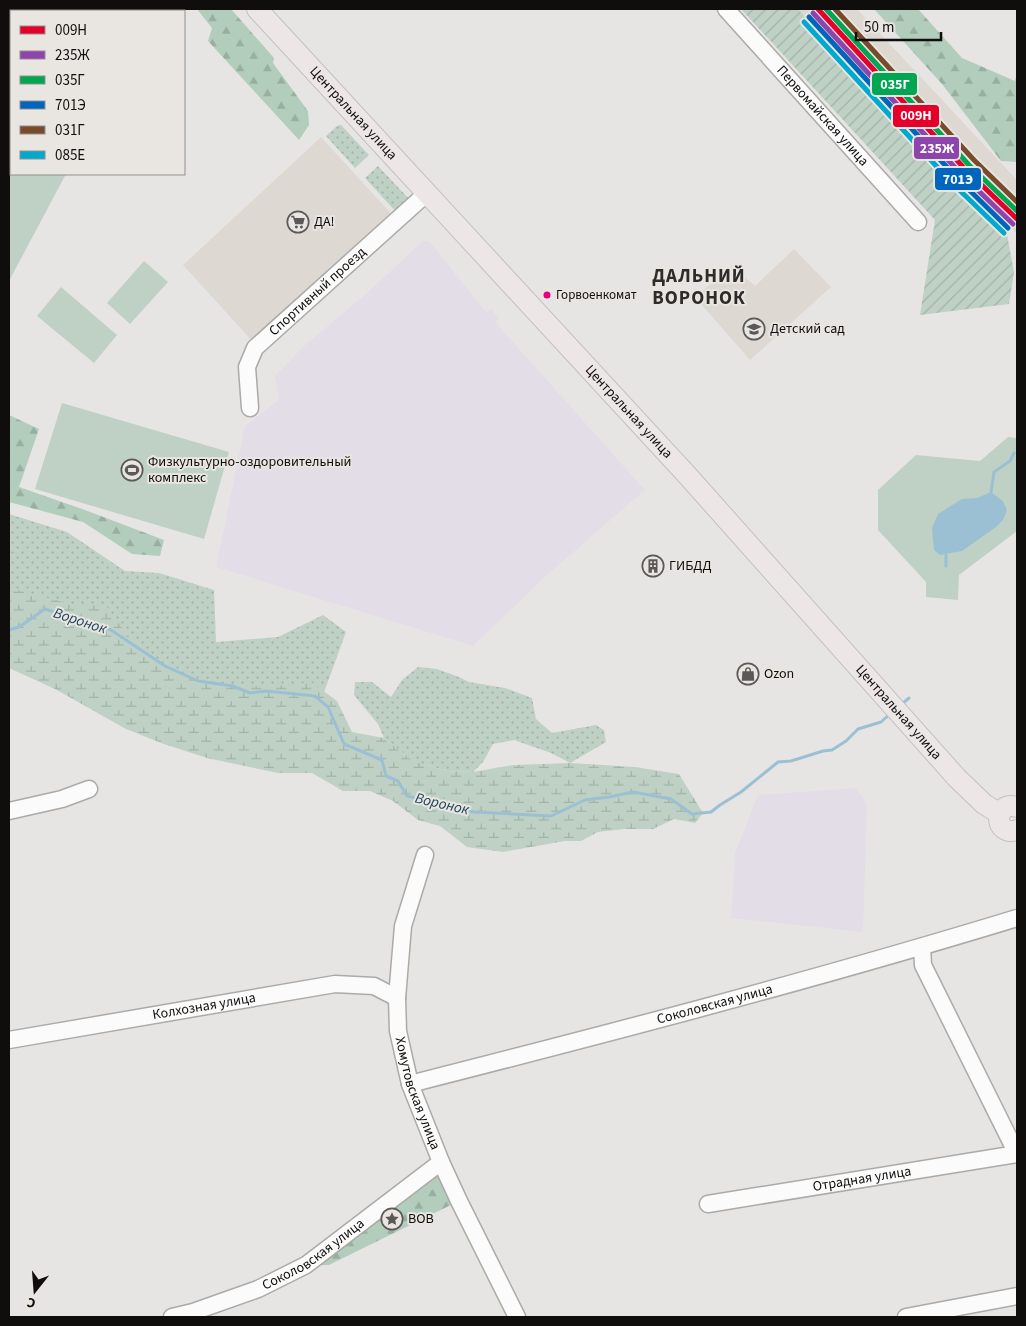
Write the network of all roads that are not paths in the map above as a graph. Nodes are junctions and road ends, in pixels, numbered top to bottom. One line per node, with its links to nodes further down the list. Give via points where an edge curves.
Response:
1 (257, 9): 3 (main road, Центральная улица)
2 (726, 9): 4 (street, Первомайская улица)
3 (427, 193): 5 (street, Спортивный проезд, via 255,348 246,367); 7 (main road, Центральная улица, via 687,475 957,778 984,804)
4 (918, 222)
5 (250, 408)
6 (89, 789): 8 (street)
7 (1008, 810): 9 (main road, Центральная улица, via 1000,822 1009,831)
8 (9, 811)
9 (1017, 830)
10 (425, 855): 13 (street, Хомутовская улица, via 403,926)
11 (1017, 918): 12 (street, Соколовская улица)
12 (922, 947): 15 (street, Соколовская улица, via 638,1026); 16 (street, Отрадная улица, via 923,965)
13 (397, 998): 14 (street, Колхозная улица, via 374,986 334,984); 15 (street, Хомутовская улица, via 398,1031)
14 (9, 1040)
15 (410, 1084): 17 (street, Хомутовская улица)
16 (1017, 1154): 18 (street, Отрадная улица)
17 (441, 1162): 20 (street, Соколовская улица, via 306,1265 258,1290); 22 (street, Хомутовская улица)
18 (708, 1204)
19 (1017, 1296): 23 (street)
20 (194, 1315): 21 (street, Соколовская улица)
21 (172, 1317)
22 (517, 1317)
23 (906, 1317)

